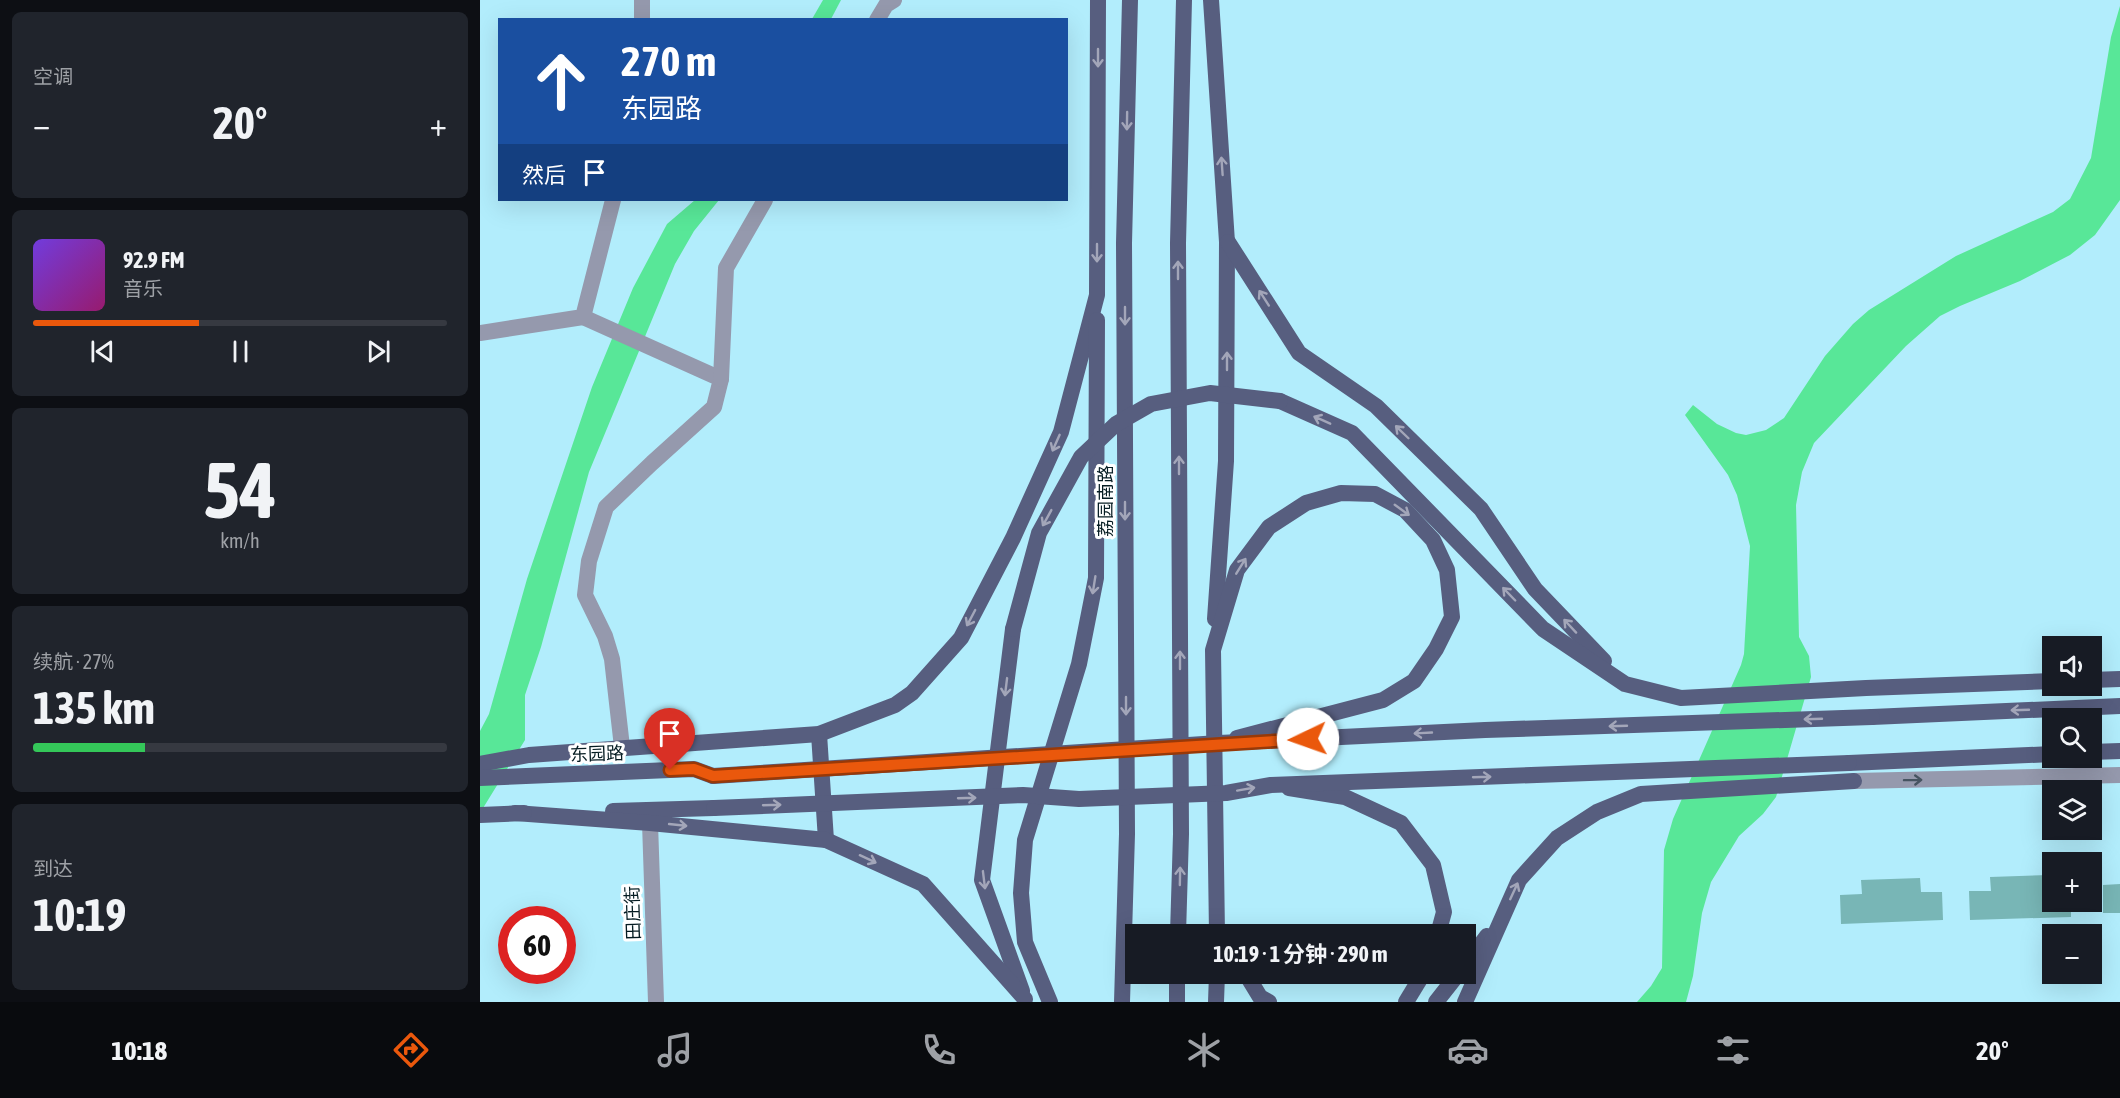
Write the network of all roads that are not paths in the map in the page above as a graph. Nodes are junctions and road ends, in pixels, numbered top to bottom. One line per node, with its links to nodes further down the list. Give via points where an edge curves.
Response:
1 (642, 0): 7 (street)
2 (894, 0): 8 (street)
3 (1098, 0): 12 (main road, one-way to 12)
4 (1130, 0): 52 (main road, 荔园南路, one-way to 52, via 1124,243 1127,834)
5 (1184, 0): 39 (main road, one-way to 5, via 1178,243)
6 (1211, 0): 11 (main road, one-way to 6)
7 (642, 18)
8 (878, 18)
9 (613, 201): 13 (street)
10 (764, 201): 15 (street, via 726,268)
11 (1227, 242): 16 (main road, one-way to 11, via 1226,461); 20 (main road, one-way to 11, via 1535,589 1481,509 1376,406 1299,353)
12 (1097, 296): 22 (main road, one-way to 22, via 1061,432 1013,538 961,638 912,693 895,705); 51 (main road, one-way to 51, via 1096,578 1079,664 1025,840 1021,893 1025,942)
13 (583, 317): 14 (street); 15 (street)
14 (480, 333)
15 (721, 379): 24 (street, via 714,407 606,507 589,561 585,595 612,659)
16 (1213, 650): 23 (main road, one-way to 23, bridge, via 1237,570 1269,527 1306,503 1341,492 1375,494 1405,510 1433,540 1447,570 1452,617 1414,681 1383,700); 37 (main road)
17 (2120, 679): 18 (main road)
18 (2102, 680)
19 (2042, 681): 20 (main road, via 1681,698)
20 (1625, 684): 49 (main road, one-way to 49, bridge, via 1543,629 1352,433 1280,401 1210,393 1151,404 1116,424 1081,457 1039,533 1013,629 982,880)
21 (2120, 706): 23 (main road, one-way to 23, bridge)
22 (819, 734): 24 (main road); 36 (main road)
23 (1219, 743): 30 (main road, 东园路, bridge, via 713,776 694,769)
24 (622, 747): 28 (main road, via 529,754)
25 (2120, 751): 26 (main road)
26 (2102, 752)
27 (2042, 754): 32 (main road, one-way to 27, bridge)
28 (480, 764)
29 (2120, 775): 31 (street, one-way to 29)
30 (480, 778)
31 (1854, 782): 38 (main road, one-way to 31, via 1520,880 1557,838 1597,812 1641,795)
32 (1271, 785): 33 (main road, one-way to 32, bridge, via 1023,795 1079,799 1226,793); 42 (main road, bridge, via 1345,797 1401,823 1433,865 1444,912)
33 (515, 813): 34 (main road); 35 (main road)
34 (480, 815)
35 (650, 823): 36 (main road, one-way to 36); 50 (street, 田庄街)
36 (826, 840): 49 (main road, one-way to 49, via 923,885)
37 (1217, 905): 40 (main road); 41 (main road)
38 (1503, 915): 43 (main road); 58 (main road)
39 (1178, 924)
40 (1217, 924)
41 (1224, 924)
42 (1441, 924)
43 (1476, 951)
44 (1177, 984): 53 (main road)
45 (1217, 984): 54 (main road)
46 (1252, 984): 55 (main road, via 1260,997)
47 (1417, 984): 56 (main road)
48 (1450, 984): 57 (main road)
49 (1026, 1000)
50 (656, 1002)
51 (1050, 1002)
52 (1122, 1002)
53 (1177, 1002)
54 (1216, 1002)
55 (1269, 1002)
56 (1406, 1002)
57 (1436, 1002)
58 (1465, 1002)

